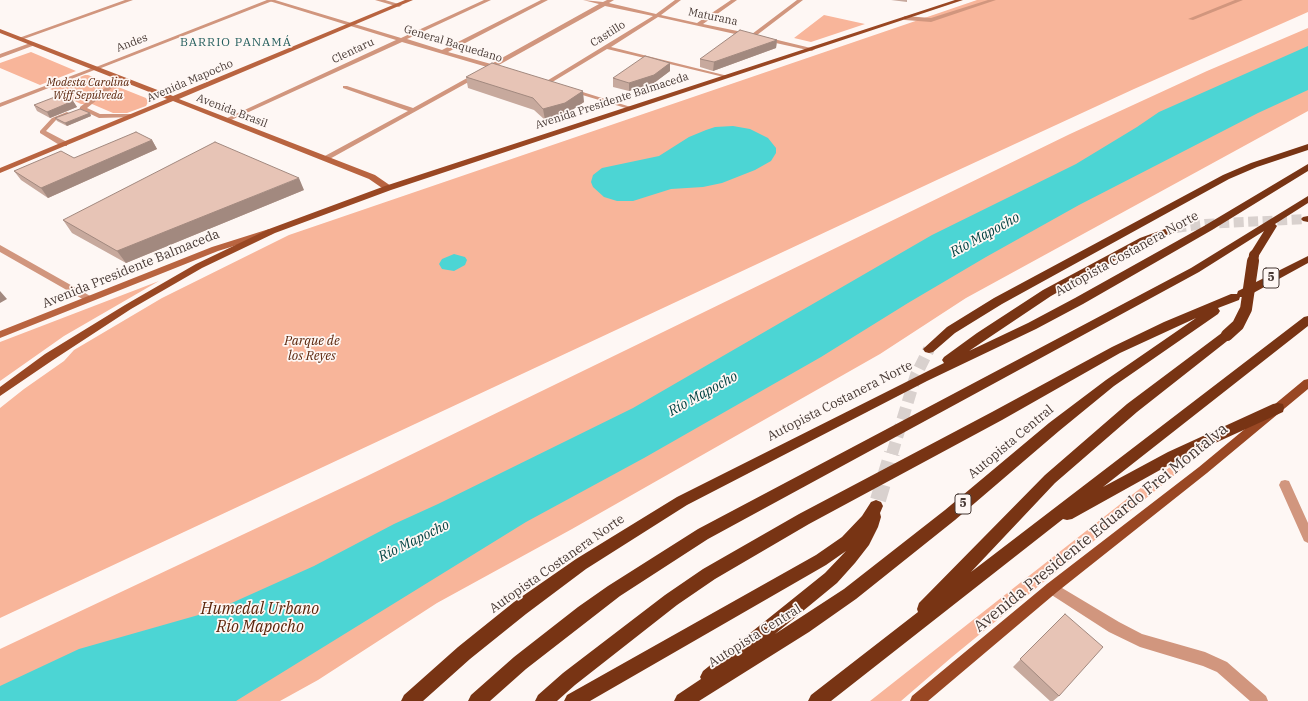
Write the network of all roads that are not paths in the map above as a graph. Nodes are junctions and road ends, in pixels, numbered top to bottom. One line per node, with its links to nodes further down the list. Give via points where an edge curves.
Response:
1 (130, 0): 24 (street)
2 (270, 0): 21 (street, General Baquedano); 32 (street, Andes)
3 (378, 0): 16 (street)
4 (410, 0): 16 (main road, Avenida Mapocho)
5 (488, 0): 25 (street, Clentaru)
6 (545, 0): 29 (street)
7 (586, 0): 15 (street, Maturana)
8 (611, 0): 15 (street)
9 (678, 0): 17 (street, Castillo)
10 (734, 0): 20 (street)
11 (800, 0): 23 (street)
12 (960, 0): 18 (main road, Avenida Presidente Balmaceda)
13 (993, 0): 18 (street, via 931,20)
14 (1240, 0): 19 (street)
15 (604, 4): 17 (street, Maturana); 31 (street)
16 (399, 5): 21 (main road, Avenida Mapocho)
17 (656, 15): 20 (street, Maturana); 27 (street, Castillo)
18 (905, 18): 28 (main road, Avenida Presidente Balmaceda)
19 (1191, 19)
20 (699, 24): 23 (street, Maturana)
21 (352, 25): 25 (street, General Baquedano); 41 (main road, Avenida Mapocho)
22 (0, 31): 24 (main road, Avenida Brasil)
23 (753, 36): 28 (street, Maturana)
24 (19, 39): 26 (main road, Avenida Brasil)
25 (402, 40): 29 (street, General Baquedano); 47 (street, Clentaru)
26 (32, 44): 30 (street); 32 (main road, Avenida Brasil)
27 (605, 47): 34 (street); 37 (street, Castillo)
28 (812, 49): 34 (main road, Avenida Presidente Balmaceda)
29 (443, 52): 31 (street, General Baquedano)
30 (0, 56)
31 (492, 66): 33 (street, General Baquedano); 45 (street)
32 (94, 69): 35 (main road, Avenida Brasil); 42 (street, Andes)
33 (506, 71)
34 (726, 77): 44 (main road, Avenida Presidente Balmaceda)
35 (120, 79): 41 (main road, Avenida Brasil); 43 (street)
36 (540, 81): 37 (street)
37 (547, 83): 38 (street)
38 (555, 85)
39 (345, 87): 45 (street)
40 (563, 88): 44 (street)
41 (174, 100): 46 (main road, Avenida Mapocho); 47 (main road, Avenida Brasil)
42 (0, 105)
43 (82, 108): 46 (street, via 99,116); 48 (street, via 54,119 42,132)
44 (631, 108): 53 (main road, Avenida Presidente Balmaceda)
45 (413, 110): 50 (street)
46 (132, 116): 48 (main road, Avenida Mapocho)
47 (227, 120): 50 (main road, Avenida Brasil)
48 (64, 144): 52 (main road, Avenida Mapocho)
49 (1308, 147): 64 (highway, via 1226,177 998,301 951,330)
50 (326, 159): 53 (main road, Avenida Brasil, via 372,177)
51 (1308, 167): 65 (highway, Autopista Costanera Norte, via 1121,279 1032,326)
52 (0, 171)
53 (388, 188): 57 (main road, Avenida Presidente Balmaceda)
54 (1308, 199): 55 (highway)
55 (1276, 220): 73 (highway, bridge, via 1254,255 1246,309 1238,325 1104,431 1050,479); 76 (highway, via 1195,270 703,534 590,608 520,663)
56 (1176, 228): 65 (highway, via 1144,240 1047,293)
57 (272, 231): 61 (main road, Avenida Presidente Balmaceda, via 215,249); 67 (main road, Avenida Presidente Balmaceda, via 158,289 83,335)
58 (0, 248): 61 (street)
59 (1308, 259): 60 (highway, Autopista Central / 5)
60 (1235, 297): 77 (highway, via 1116,350 804,519 709,574 670,600); 80 (highway, Autopista Central / 5, via 1110,383 850,594)
61 (89, 299): 63 (main road, Avenida Presidente Balmaceda)
62 (1308, 320): 70 (highway)
63 (0, 335)
64 (929, 349)
65 (923, 378): 75 (highway, Autopista Costanera Norte, via 736,472 636,528 520,608)
66 (1308, 383): 68 (main road, Avenida Presidente Eduardo Frei Montalva)
67 (0, 392)
68 (1278, 408): 70 (highway, via 1173,456); 72 (main road, Avenida Presidente Eduardo Frei Montalva)
69 (1285, 485): 71 (street)
70 (1036, 530): 73 (highway)
71 (1308, 538)
72 (1052, 588): 81 (main road, Avenida Presidente Eduardo Frei Montalva); 82 (street, via 1114,627 1140,640 1222,667)
73 (897, 639): 74 (highway)
74 (820, 699)
75 (410, 701)
76 (477, 701)
77 (544, 701)
78 (572, 701): 79 (highway, via 821,560 846,542 868,521 877,503 871,527 864,540 831,578)
79 (680, 701)
80 (683, 701)
81 (917, 701)
82 (1262, 701)

